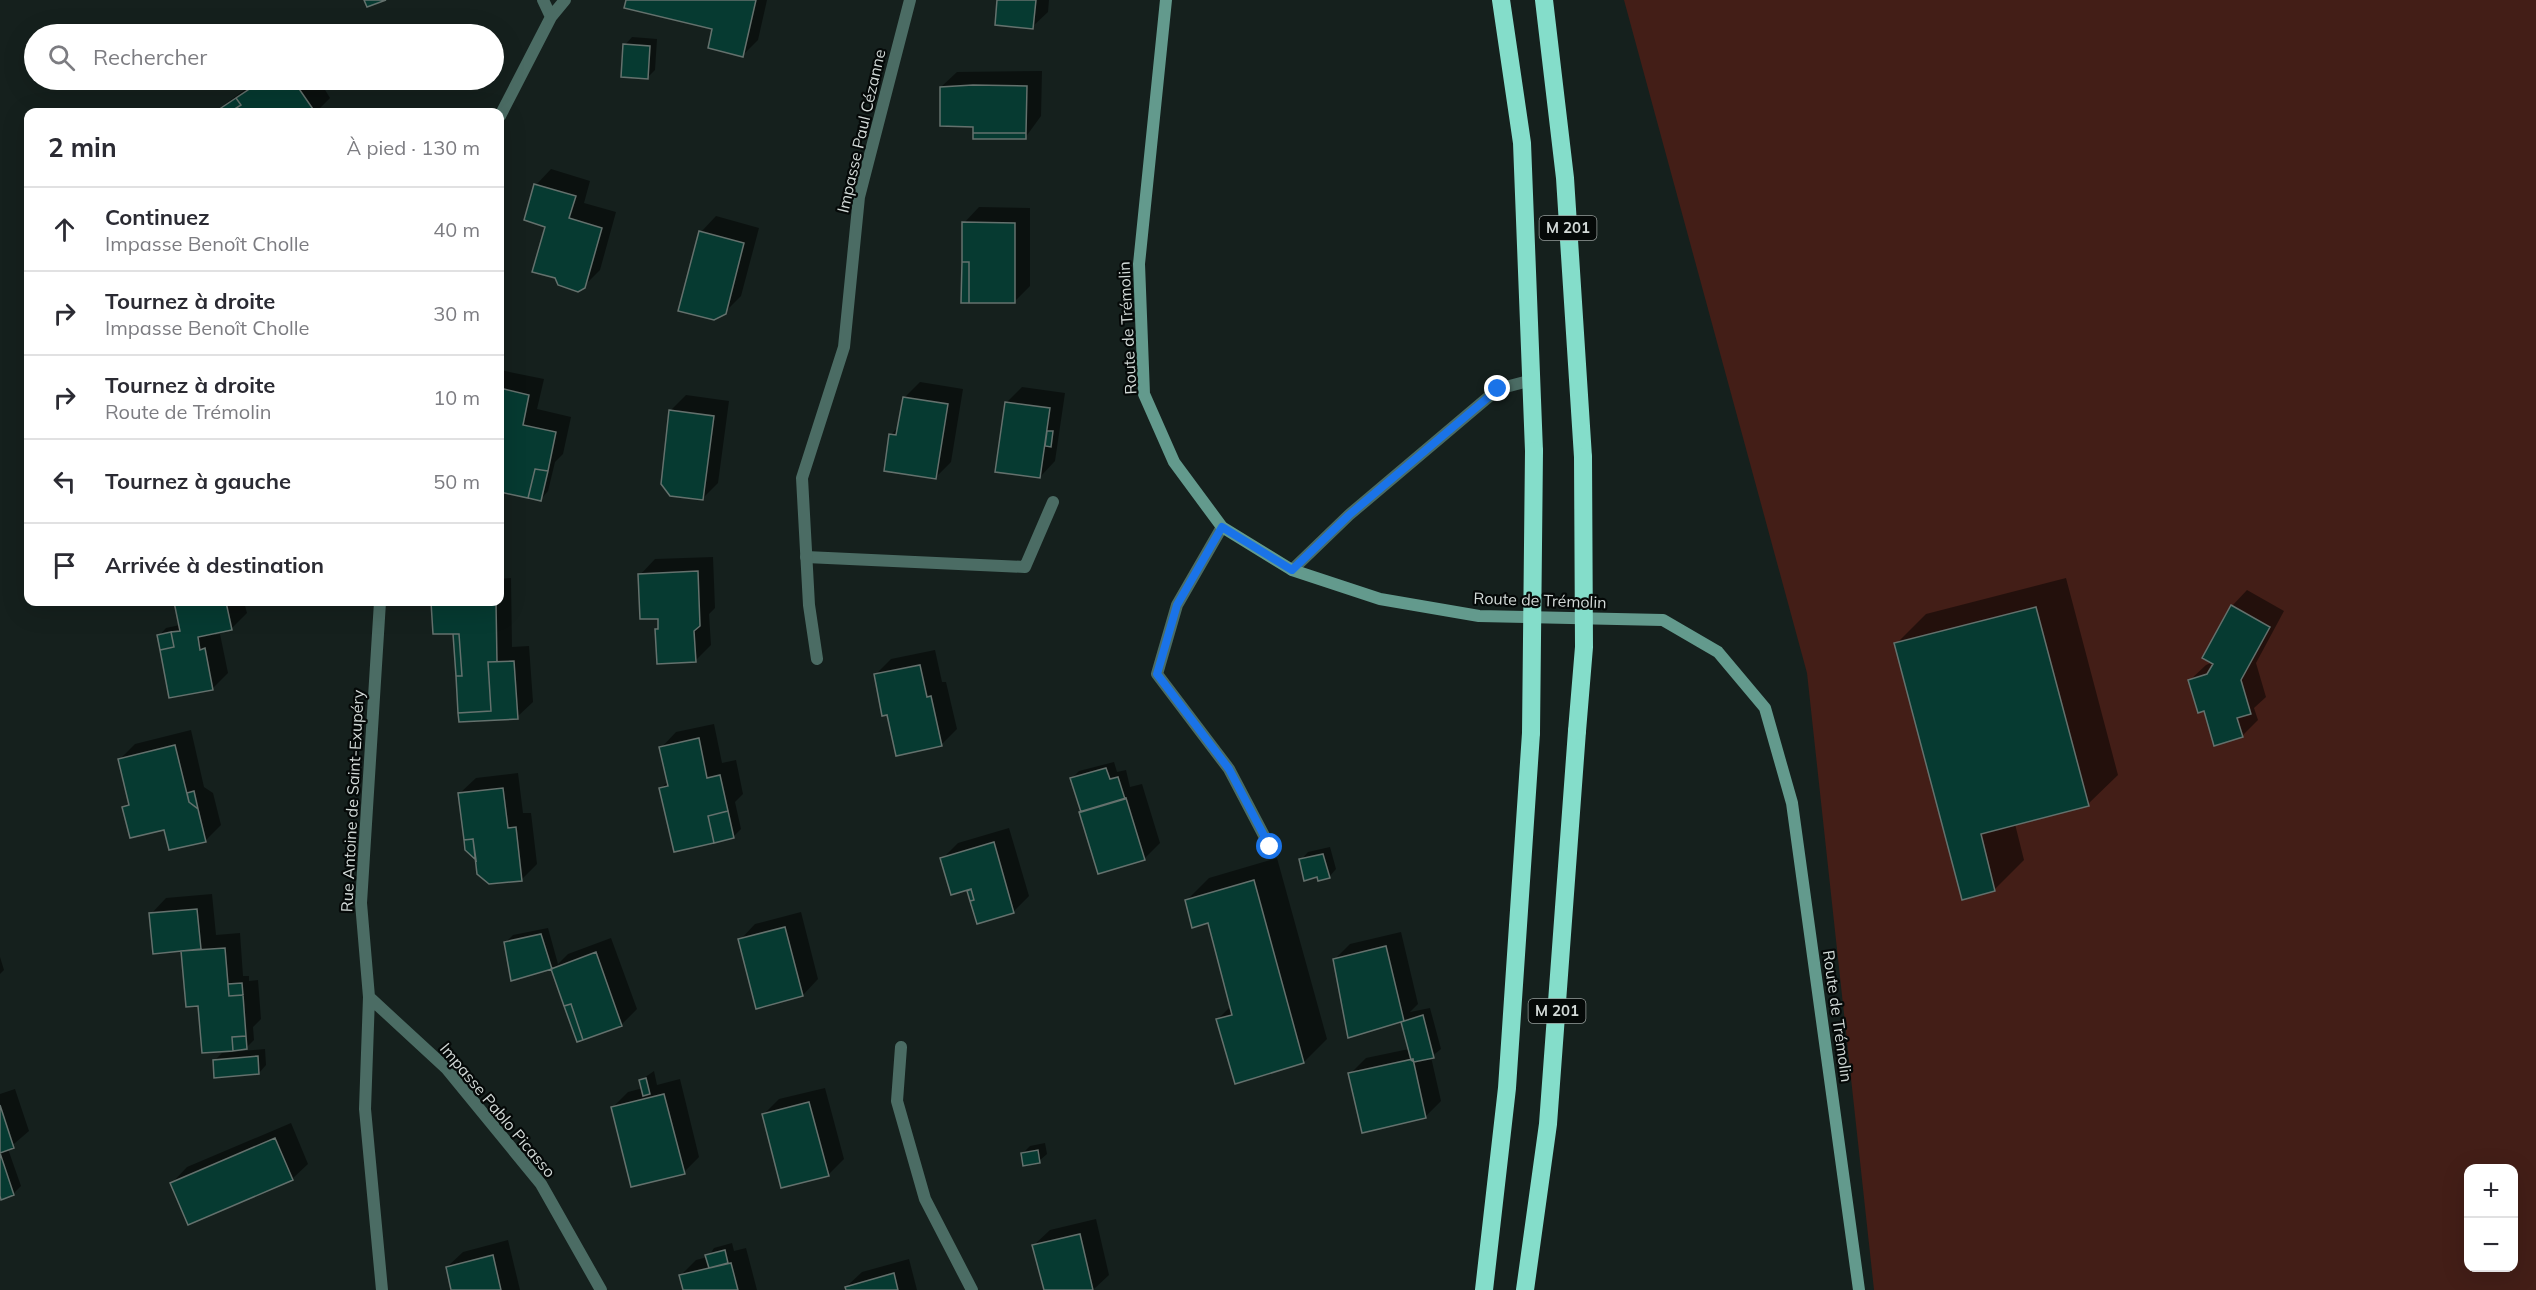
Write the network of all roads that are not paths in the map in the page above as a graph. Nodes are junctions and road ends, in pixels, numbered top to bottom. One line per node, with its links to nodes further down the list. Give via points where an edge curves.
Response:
1 (543, 0): 7 (street)
2 (565, 0): 7 (street)
3 (910, 0): 12 (street, Impasse Paul Cézanne, via 859,197 844,348 802,478)
4 (1166, 0): 11 (street, Route de Trémolin, via 1139,264 1144,394 1174,462)
5 (1501, 0): 9 (highway, M 201, via 1522,144)
6 (1544, 0): 23 (highway, M 201, bridge, via 1565,178 1583,457 1584,647 1548,1124)
7 (551, 17): 8 (street)
8 (504, 108)
9 (1532, 380): 13 (street, via 1498,389 1349,515); 22 (highway, M 201, bridge, via 1531,733 1507,1088)
10 (1053, 502): 12 (street, via 1025,567)
11 (1222, 527): 13 (street, Route de Trémolin); 16 (street, via 1177,605 1157,674 1229,769)
12 (806, 556): 15 (street, Impasse Paul Cézanne)
13 (1292, 570): 24 (street, Route de Trémolin, via 1380,599 1479,616 1663,620 1718,652 1765,708 1792,802)
14 (380, 606): 17 (street, Rue Antoine de Saint-Exupéry, via 361,903)
15 (817, 659)
16 (1270, 847)
17 (369, 997): 19 (street, Rue Antoine de Saint-Exupéry, via 365,1109); 20 (street, Impasse Pablo Picasso, via 446,1068 541,1184)
18 (901, 1047): 21 (street, via 897,1101 925,1199)
19 (382, 1290)
20 (601, 1290)
21 (972, 1290)
22 (1484, 1290)
23 (1525, 1290)
24 (1859, 1290)

